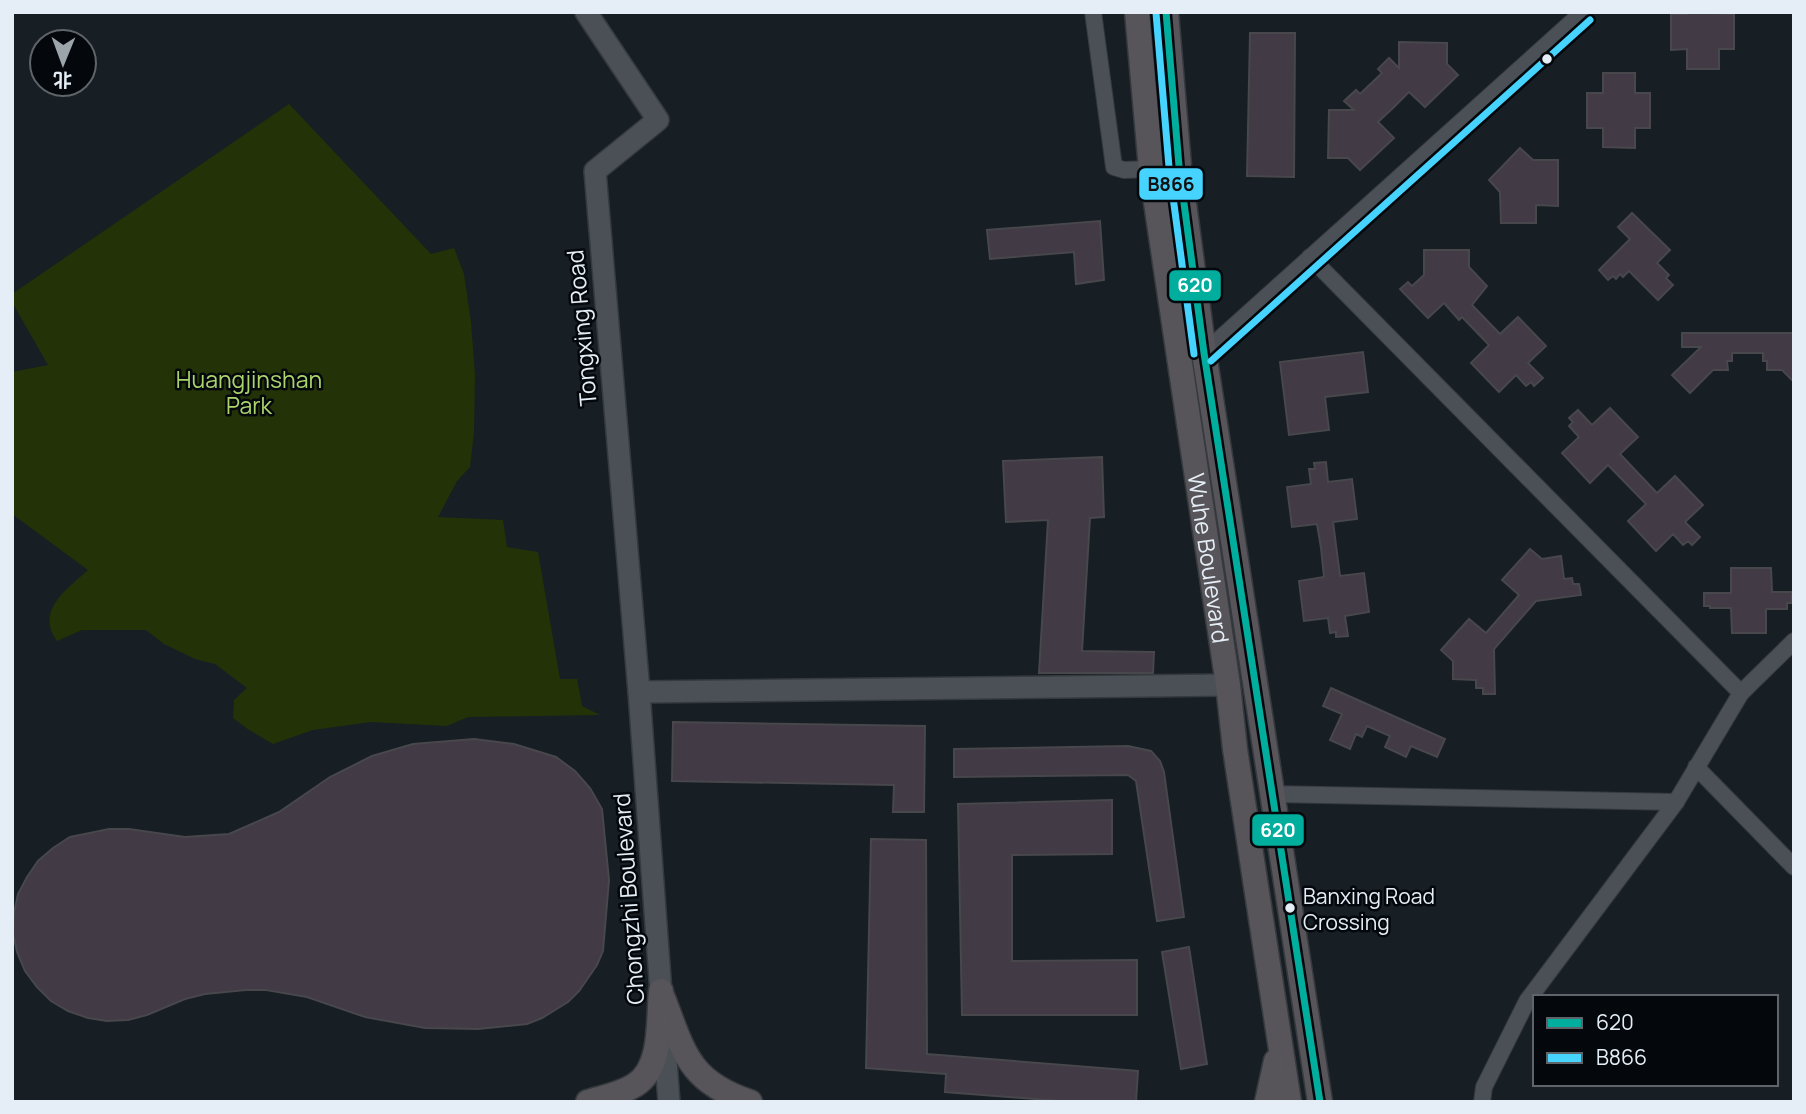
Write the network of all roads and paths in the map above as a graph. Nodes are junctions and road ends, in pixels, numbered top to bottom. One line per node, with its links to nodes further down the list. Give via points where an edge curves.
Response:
1 (586, 12): 11 (street, Tongxing Road, via 658,120 594,171)
2 (1093, 12): 6 (street, via 1114,167)
3 (1137, 12): 6 (main road, Wuhe Boulevard)
4 (1166, 12): 8 (main road, Wuhe Boulevard, via 1179,166)
5 (1583, 12): 7 (street)
6 (1151, 169): 10 (main road, Wuhe Boulevard)
7 (1310, 257): 8 (street); 12 (street)
8 (1204, 353): 14 (main road, Wuhe Boulevard)
9 (1794, 641): 12 (street)
10 (1228, 685): 11 (street); 18 (main road, Wuhe Boulevard)
11 (639, 692): 17 (street, Chongzhi Boulevard)
12 (1741, 693): 13 (street)
13 (1696, 767): 15 (street); 16 (street)
14 (1272, 794): 15 (street); 19 (main road, Wuhe Boulevard)
15 (1676, 802): 27 (street, via 1527,1001 1484,1087)
16 (1794, 867)
17 (661, 991): 20 (main road, via 652,1064 638,1084); 21 (street, Chongzhi Boulevard); 22 (main road, via 683,1051 697,1073 717,1089)
18 (1279, 1040): 23 (main road); 24 (main road, Wuhe Boulevard)
19 (1311, 1052): 25 (main road, Wuhe Boulevard); 26 (main road)
20 (588, 1102)
21 (669, 1102)
22 (750, 1102)
23 (1267, 1102)
24 (1289, 1102)
25 (1320, 1102)
26 (1330, 1102)
27 (1482, 1102)

